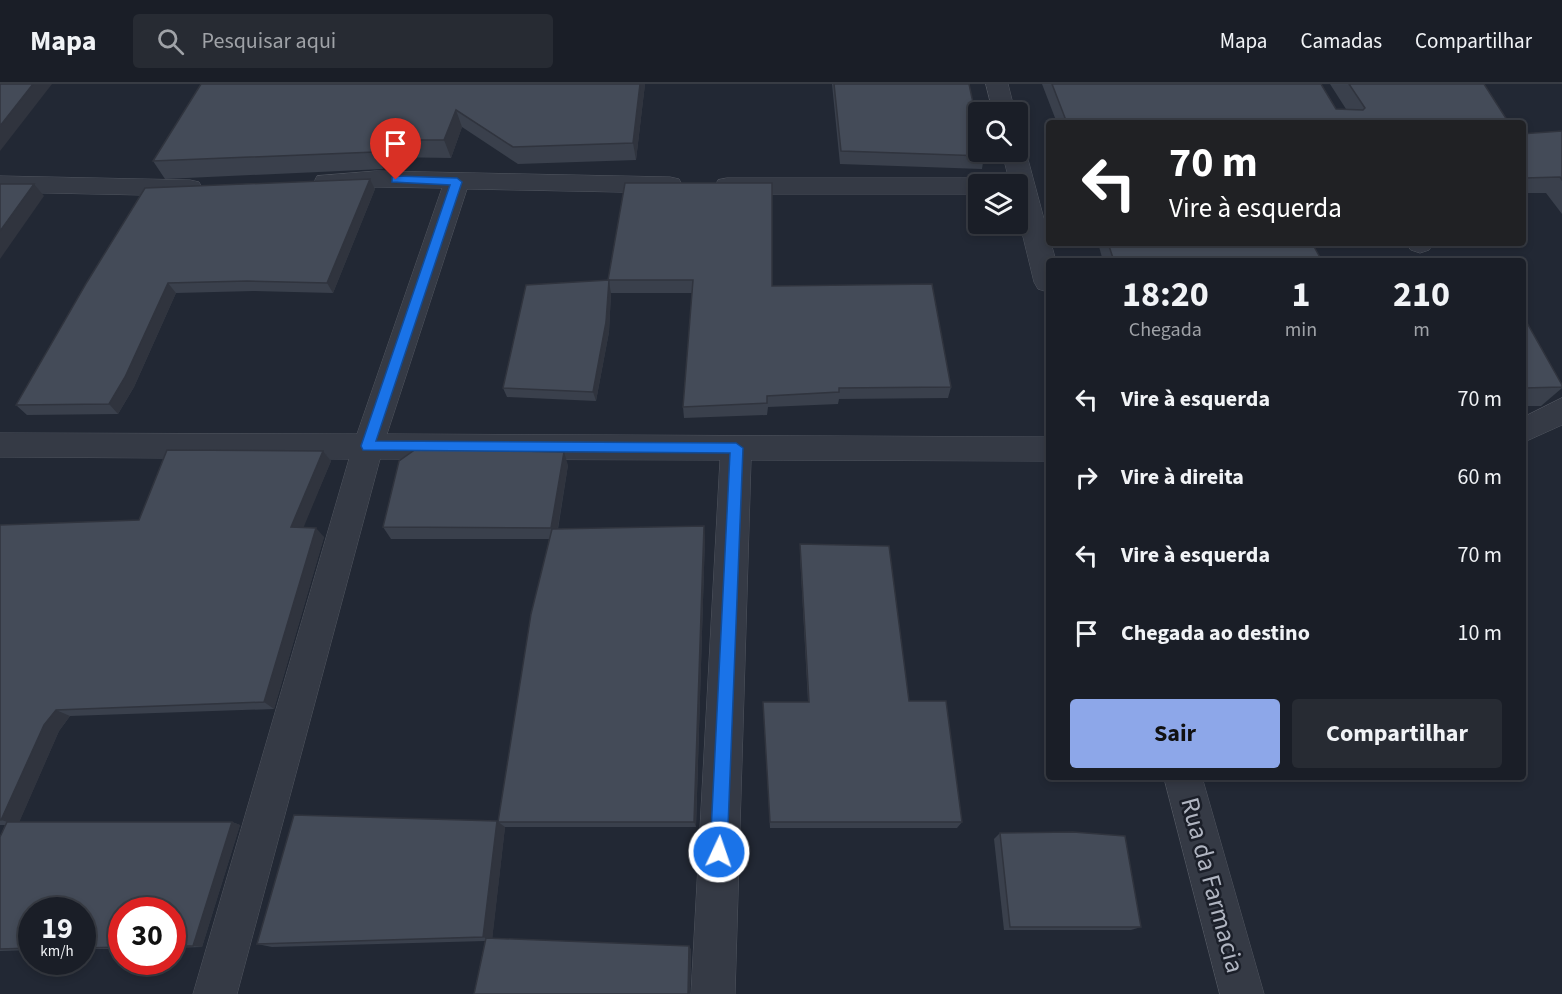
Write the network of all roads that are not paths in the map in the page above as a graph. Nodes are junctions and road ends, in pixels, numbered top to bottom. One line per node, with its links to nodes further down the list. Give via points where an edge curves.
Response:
1 (997, 84): 2 (street)
2 (1002, 102)
3 (457, 182): 4 (street, via 376,179); 6 (street); 13 (street)
4 (306, 183)
5 (0, 184): 7 (street)
6 (968, 186)
7 (213, 187)
8 (1028, 213): 9 (street)
9 (1046, 275)
10 (1562, 410): 11 (street)
11 (1526, 429)
12 (0, 445): 13 (street)
13 (368, 446): 14 (street); 17 (street)
14 (736, 448): 15 (street); 18 (street)
15 (1046, 449)
16 (1184, 780): 19 (street, Rua da Farmacia)
17 (215, 994)
18 (713, 994)
19 (1242, 994)

